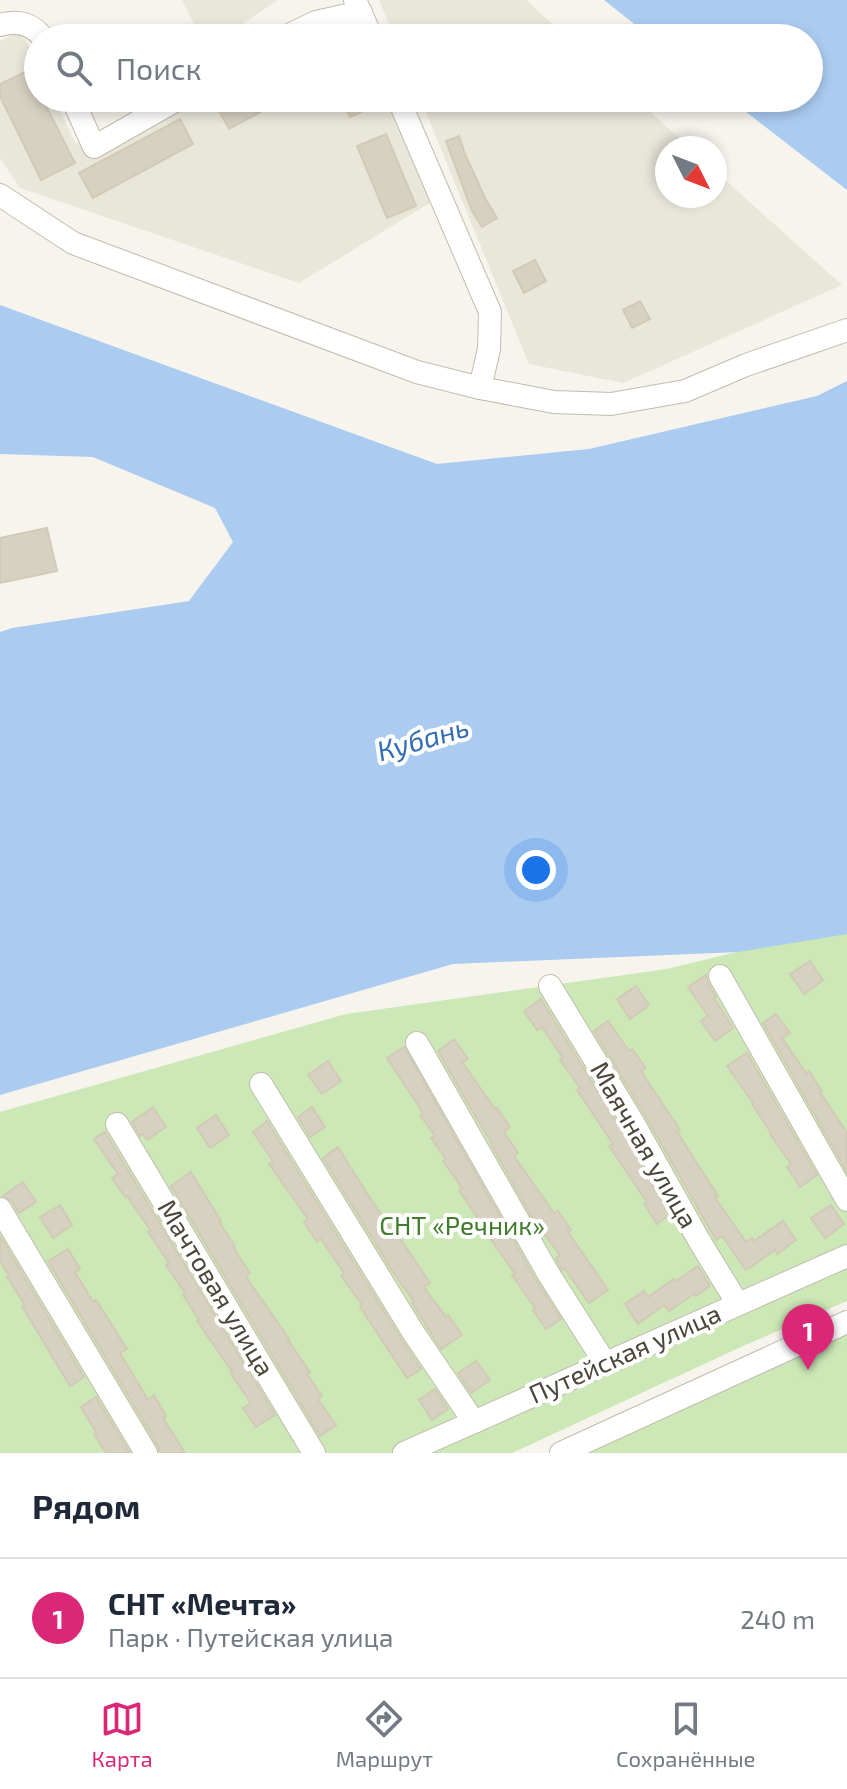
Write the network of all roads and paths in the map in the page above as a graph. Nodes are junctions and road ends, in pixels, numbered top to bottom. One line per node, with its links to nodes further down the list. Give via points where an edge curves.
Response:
1 (358, 6): 3 (street)
2 (26, 24): 4 (street)
3 (312, 24)
4 (0, 25)
5 (78, 112): 6 (street, via 94,147)
6 (155, 112)
7 (404, 112): 10 (street, via 490,312)
8 (0, 195): 10 (street, via 73,243 417,372)
9 (847, 330): 10 (street, via 685,391 611,404 554,402)
10 (480, 388)
11 (720, 976): 16 (street)
12 (550, 986): 19 (street, Маячная улица)
13 (417, 1043): 21 (street)
14 (261, 1084): 22 (street)
15 (117, 1124): 24 (street, Мачтовая улица)
16 (847, 1200)
17 (0, 1209): 23 (street)
18 (847, 1256): 19 (street, Путейская улица)
19 (738, 1304): 21 (street, Путейская улица)
20 (847, 1322): 26 (street)
21 (605, 1363): 22 (street, Путейская улица)
22 (474, 1422): 25 (street, Путейская улица)
23 (146, 1453)
24 (314, 1453)
25 (404, 1453)
26 (561, 1453)

